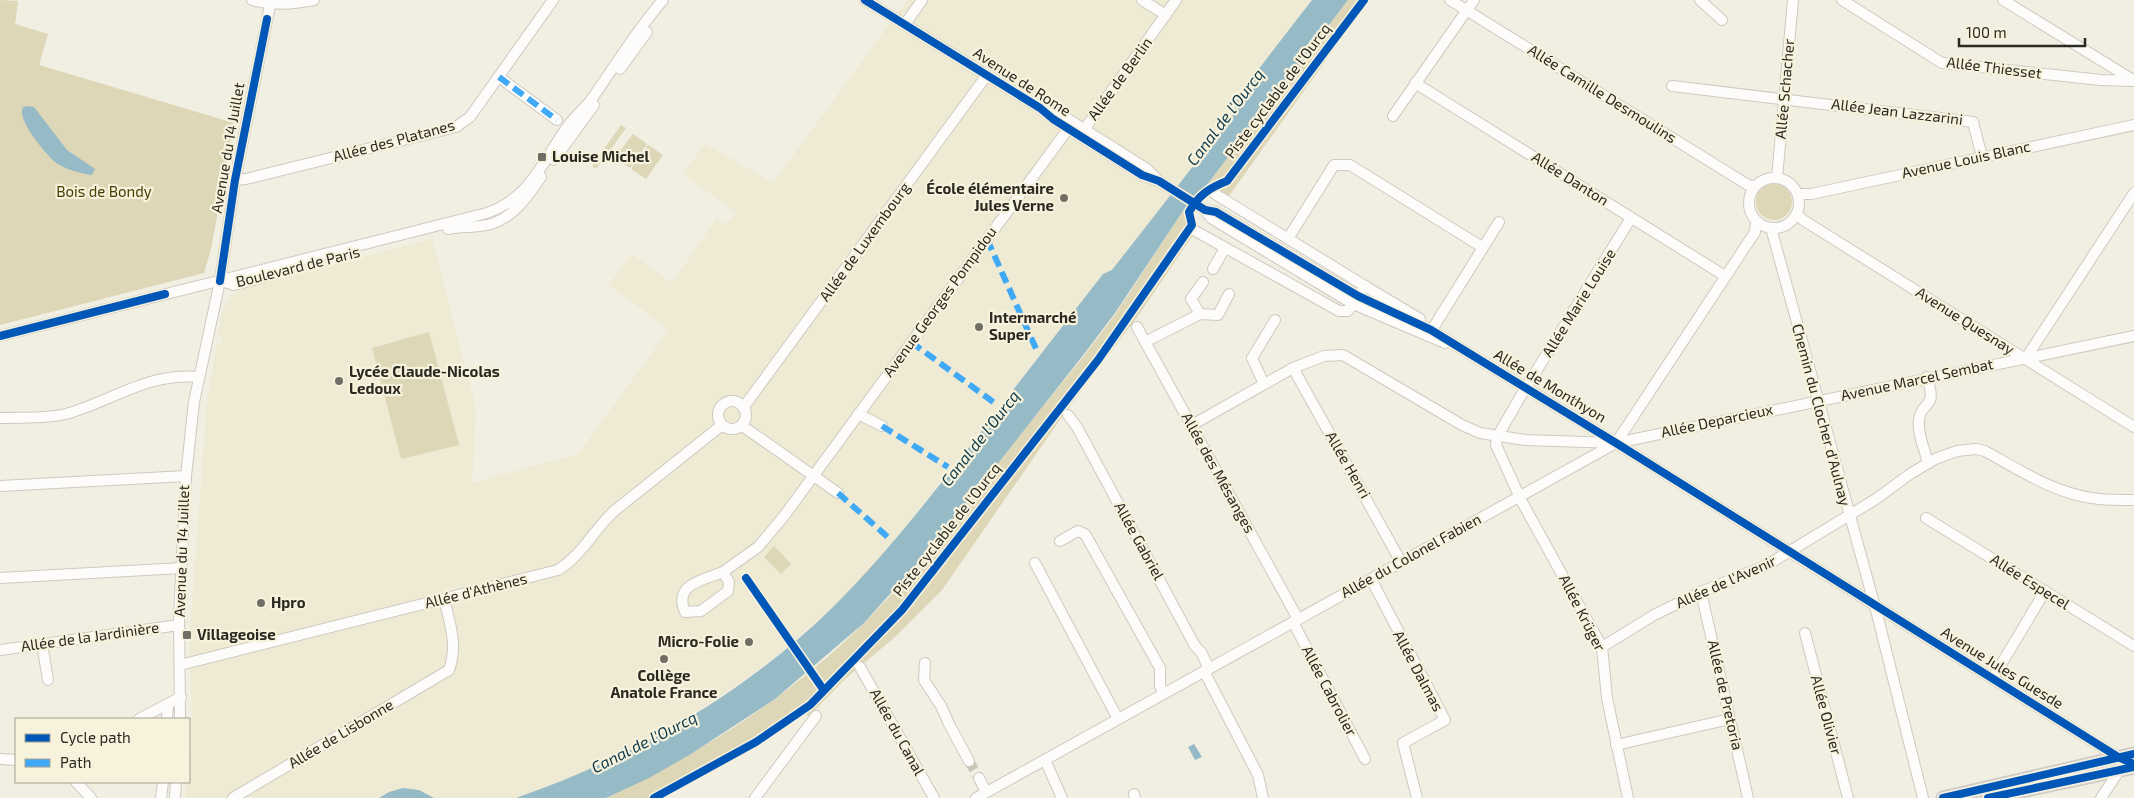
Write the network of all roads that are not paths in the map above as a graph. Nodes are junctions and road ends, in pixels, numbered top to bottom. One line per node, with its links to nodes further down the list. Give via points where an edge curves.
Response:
1 (252, 0): 15 (street)
2 (314, 0): 15 (street)
3 (552, 0): 21 (street, Allée des Platanes)
4 (865, 0): 19 (street, Avenue de Rome)
5 (922, 0): 19 (street)
6 (1142, 0): 17 (street)
7 (1176, 0): 17 (street, Allée de Berlin)
8 (1450, 0): 16 (street, Allée Camille Desmoulins)
9 (1474, 0): 16 (street)
10 (1700, 0): 18 (street)
11 (1793, 0): 25 (street, Allée Schacher)
12 (1842, 0): 22 (street, Allée Thiesset, via 1942,63 2101,80)
13 (2003, 0): 22 (street)
14 (665, 2): 52 (street, Boulevard de Paris, via 526,199 501,220 457,227 234,285)
15 (269, 3): 35 (street, Avenue du 14 Juillet)
16 (1467, 10): 23 (street); 37 (street, Allée Camille Desmoulins)
17 (1166, 15): 32 (street, Allée de Berlin)
18 (1722, 20)
19 (905, 24): 20 (street, Avenue de Rome)
20 (987, 75): 26 (street, Avenue de Rome); 71 (street, Allée de Luxembourg)
21 (499, 77): 29 (street); 35 (street, Allée des Platanes, via 470,117 456,127 246,180)
22 (2134, 80)
23 (1415, 83): 27 (street); 42 (street, Allée Danton)
24 (1672, 86): 25 (street)
25 (1784, 99): 33 (street, Allée Jean Lazzarini, via 1973,122); 34 (street, Allée Schacher)
26 (1040, 108): 28 (street, Avenue de Rome); 32 (street, Avenue de Rome, via 1063,116)
27 (1393, 116)
28 (1054, 119): 31 (street, Avenue de Rome); 32 (street, Allée de Berlin, via 1079,132)
29 (557, 120)
30 (2134, 125): 33 (street, Avenue Louis Blanc)
31 (1068, 129): 36 (street, Avenue de Rome, via 1142,175); 72 (street, Avenue Georges Pompidou)
32 (1084, 130): 36 (street, Avenue de Rome, via 1147,169)
33 (1982, 157): 40 (street, Avenue Louis Blanc, via 1811,194)
34 (1777, 178): 37 (street, via 1764,180); 40 (street, via 1790,183)
35 (235, 180): 52 (street, Avenue du 14 Juillet)
36 (1161, 183): 56 (street, Allée de Monthyon, via 1205,210 1216,212)
37 (1755, 186): 44 (street, via 1749,208)
38 (2134, 192): 64 (street)
39 (1215, 194): 47 (street)
40 (1798, 194): 41 (street)
41 (1797, 214): 46 (street, via 1786,226); 64 (street, Avenue Quesnay)
42 (1631, 218): 51 (street, Allée Danton); 69 (street, Allée Marie Louise)
43 (1499, 222): 48 (street)
44 (1756, 222): 46 (street); 51 (street, Allée du Colonel Fabien, via 1755,232)
45 (1190, 228): 49 (street)
46 (1771, 228): 70 (street, Chemin du Clocher d'Aulnay)
47 (1289, 237): 48 (street, via 1334,165 1350,165); 54 (street)
48 (1482, 247): 60 (street)
49 (1225, 248): 50 (street); 56 (street, via 1339,311 1348,311)
50 (1213, 269)
51 (1725, 276): 82 (street, Allée du Colonel Fabien)
52 (220, 281): 61 (street, Boulevard de Paris); 66 (street, Avenue du 14 Juillet)
53 (1203, 282): 57 (street, via 1191,299)
54 (1365, 286): 56 (street); 60 (street, via 1424,322)
55 (1229, 294): 57 (street, via 1218,315)
56 (1355, 300): 60 (street, Allée de Monthyon)
57 (1200, 314): 63 (street)
58 (1275, 320): 68 (street, via 1252,358)
59 (1137, 327): 63 (street, Allée des Mésanges)
60 (1429, 334): 69 (street, Allée de Monthyon, via 1462,349)
61 (0, 336)
62 (2134, 336): 64 (street, Avenue Marcel Sembat)
63 (1146, 342): 77 (street, Allée des Mésanges)
64 (2026, 358): 67 (street, Avenue Marcel Sembat); 79 (street, Avenue Quesnay)
65 (1293, 368): 68 (street); 80 (street, via 1324,356 1343,355 1462,425); 95 (street, Allée Henri)
66 (199, 377): 74 (street, via 177,375 135,385 64,414); 86 (street, Avenue du 14 Juillet)
67 (1927, 377): 70 (street, Avenue Marcel Sembat); 84 (street, via 1932,394 1919,419 1919,430)
68 (1264, 384): 77 (street)
69 (1526, 388): 80 (street, Allée Marie Louise); 82 (street, Allée de Monthyon)
70 (1818, 400): 82 (street, Allée Deparcieux); 91 (street, Chemin du Clocher d'Aulnay)
71 (744, 408): 75 (street, via 732,402 723,404 718,417); 76 (street, via 745,417)
72 (858, 414): 78 (street); 85 (street, Avenue Georges Pompidou)
73 (1068, 415): 115 (street, Allée Gabriel, via 1200,652)
74 (0, 418)
75 (722, 425): 76 (street, via 734,429); 103 (street, Allée d'Athènes, via 597,527 573,561 558,570)
76 (741, 425): 85 (street)
77 (1192, 425): 105 (street, Allée des Mésanges)
78 (882, 426)
79 (2134, 427)
80 (1497, 437): 81 (street); 89 (street, Allée Krüger, via 1496,445)
81 (1586, 443): 82 (street); 83 (street)
82 (1616, 443): 83 (street, Allée du Colonel Fabien); 94 (street, Allée de Monthyon)
83 (1591, 456): 89 (street, Allée du Colonel Fabien)
84 (1928, 463): 90 (street, Allée de l'Avenir, via 1957,451 1980,450 2052,487 2100,499); 91 (street, Allée de l'Avenir)
85 (813, 475): 88 (street); 98 (street, Avenue Georges Pompidou, via 758,547)
86 (186, 476): 87 (street); 97 (street, Avenue du 14 Juillet)
87 (0, 486)
88 (838, 493)
89 (1519, 496): 95 (street, Allée du Colonel Fabien); 110 (street, Allée Krüger)
90 (2134, 500)
91 (1848, 514): 94 (street, Allée de l'Avenir); 104 (street, Chemin du Clocher d'Aulnay)
92 (1926, 518): 101 (street, Allée Especel)
93 (1060, 541): 118 (street, via 1078,531 1085,534 1160,668 1160,686)
94 (1790, 552): 102 (street, Allée de l'Avenir); 104 (street, Allée de Monthyon)
95 (1401, 562): 100 (street, Allée du Colonel Fabien)
96 (1035, 563): 125 (street)
97 (182, 568): 99 (street); 106 (street, Avenue du 14 Juillet)
98 (723, 572): 98 (street, Avenue Georges Pompidou, via 689,585 683,592 685,612 701,611 728,591 729,582)
99 (0, 578)
100 (1371, 579): 105 (street, Allée du Colonel Fabien); 148 (street, Allée Dalmas, via 1444,720 1404,743)
101 (2045, 591): 109 (street, Allée Especel); 116 (street)
102 (1702, 592): 110 (street, Allée de l'Avenir, via 1654,615); 126 (street, Allée de Pretoria)
103 (444, 598): 113 (street, Allée d'Athènes); 142 (street, Allée de Lisbonne, via 455,641 449,670)
104 (1872, 602): 116 (street, Avenue Jules Guesde); 152 (street, Chemin du Clocher d'Aulnay)
105 (1296, 621): 115 (street, Allée du Colonel Fabien); 129 (street, Allée Cabrolier)
106 (180, 625): 108 (street, Allée de la Jardinière); 113 (street, Avenue du 14 Juillet)
107 (1805, 633): 151 (street, Allée Olivier)
108 (42, 644): 111 (street, Allée de la Jardinière); 117 (street)
109 (2134, 646)
110 (1602, 647): 127 (street, Allée Krüger)
111 (0, 650)
112 (925, 663): 132 (street, via 924,680 942,706)
113 (180, 666): 119 (street, Avenue du 14 Juillet)
114 (860, 667): 144 (street, Allée du Canal)
115 (1206, 670): 118 (street, Allée du Colonel Fabien); 147 (street, Allée Gabriel, via 1258,775)
116 (1993, 678): 133 (street, Avenue Jules Guesde)
117 (48, 680)
118 (1164, 693): 125 (street, Allée du Colonel Fabien)
119 (182, 697): 120 (street); 124 (street, Avenue du 14 Juillet)
120 (168, 704): 122 (street); 123 (street)
121 (816, 716): 143 (street)
122 (141, 718)
123 (167, 718)
124 (180, 718)
125 (1118, 719): 131 (street, Allée du Colonel Fabien)
126 (1730, 719): 127 (street); 150 (street, Allée de Pretoria)
127 (1616, 745): 149 (street, Allée Krüger)
128 (0, 759): 130 (street)
129 (1365, 759)
130 (15, 760)
131 (1045, 760): 138 (street, Allée du Colonel Fabien); 146 (street)
132 (969, 762)
133 (2129, 762): 153 (main road); 154 (main road); 155 (street)
134 (978, 778): 138 (street)
135 (77, 783): 139 (street)
136 (163, 783): 140 (street)
137 (176, 783): 141 (street)
138 (986, 792): 145 (street, Allée du Colonel Fabien)
139 (92, 798)
140 (161, 798)
141 (175, 798)
142 (233, 798)
143 (755, 798)
144 (934, 798)
145 (976, 798)
146 (1062, 798)
147 (1263, 798)
148 (1417, 798)
149 (1628, 798)
150 (1748, 798)
151 (1848, 798)
152 (1923, 798)
153 (1943, 798)
154 (1988, 798)
155 (2101, 798)

